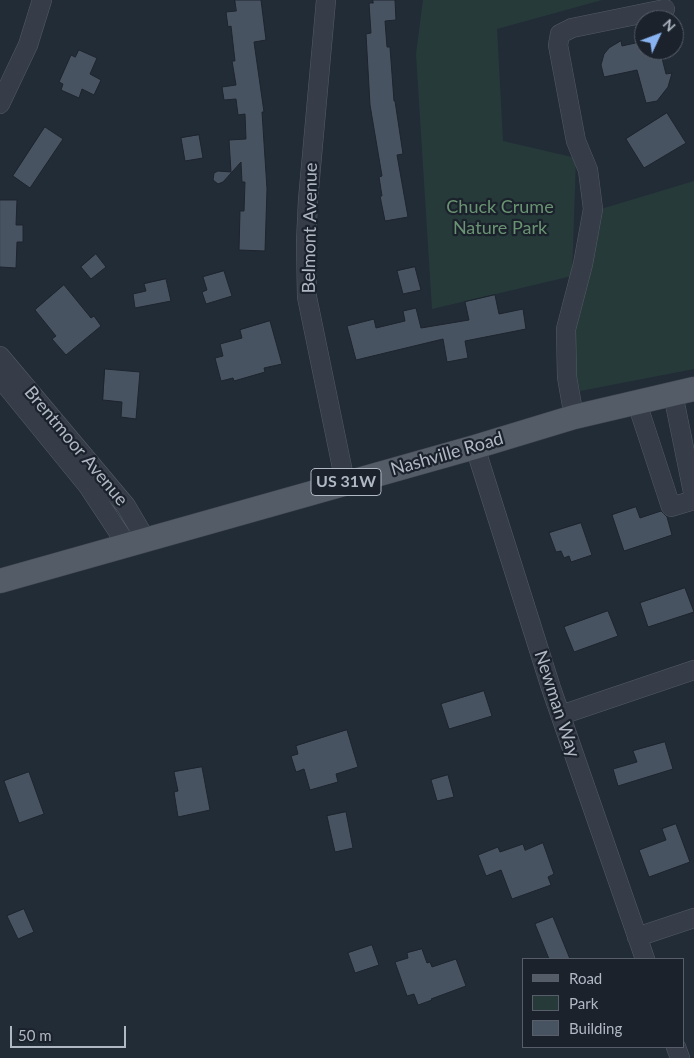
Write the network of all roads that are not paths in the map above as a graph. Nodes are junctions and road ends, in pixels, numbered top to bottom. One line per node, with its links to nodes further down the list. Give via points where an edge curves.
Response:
1 (42, 0): 4 (street, via 28,45)
2 (326, 0): 11 (street, Belmont Avenue, via 309,192 307,297)
3 (665, 9): 9 (street, via 572,28 560,34 558,45 576,141 588,170 593,209 566,329 567,377)
4 (0, 104)
5 (0, 356): 13 (street, Brentmoor Avenue, via 126,506)
6 (0, 378): 13 (street, Brentmoor Avenue)
7 (684, 391): 8 (main road, Nashville Road / US 31W); 12 (street)
8 (637, 402): 9 (main road, Nashville Road / US 31W); 12 (street, via 671,507)
9 (574, 417): 10 (main road, Nashville Road / US 31W)
10 (475, 447): 11 (main road, Nashville Road / US 31W); 16 (street, Newman Way)
11 (345, 482): 13 (main road, Nashville Road / US 31W)
12 (694, 498)
13 (137, 542): 14 (main road, Nashville Road / US 31W)
14 (0, 580)
15 (694, 670): 16 (street)
16 (561, 715): 18 (street, Newman Way)
17 (694, 918): 18 (street)
18 (637, 937): 19 (street, Newman Way)
19 (645, 958)

